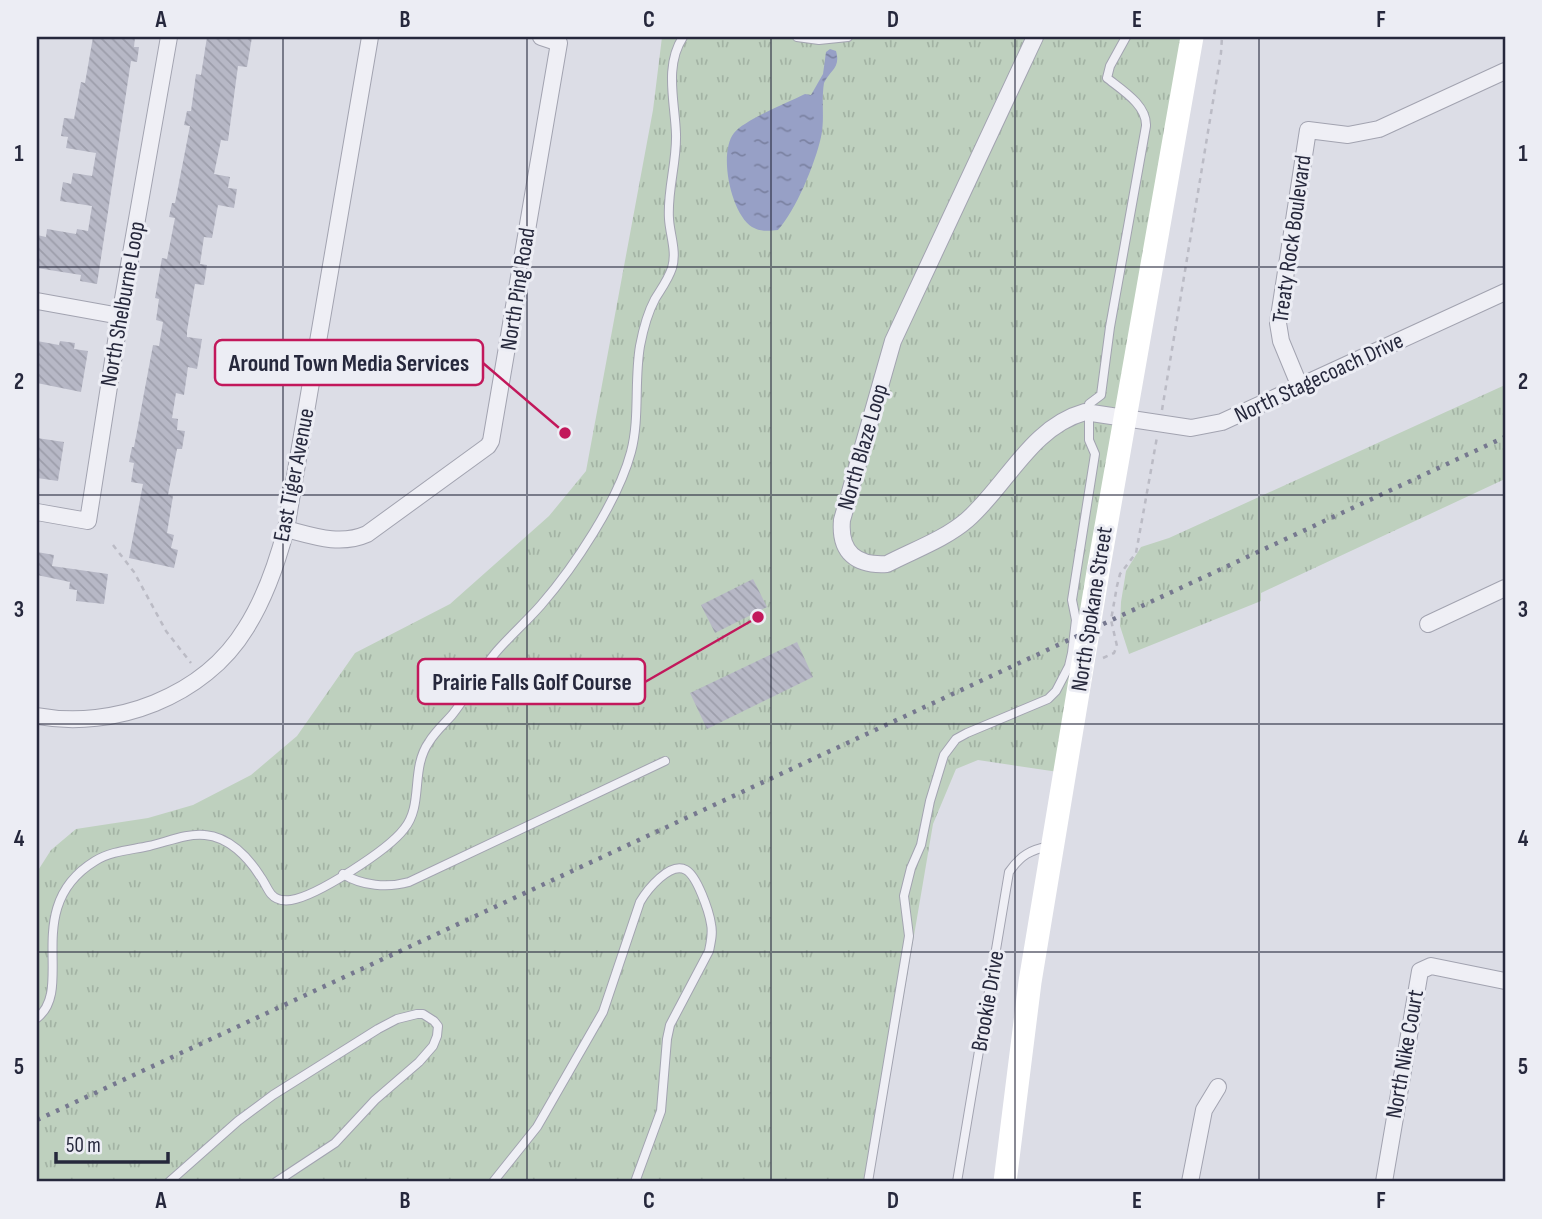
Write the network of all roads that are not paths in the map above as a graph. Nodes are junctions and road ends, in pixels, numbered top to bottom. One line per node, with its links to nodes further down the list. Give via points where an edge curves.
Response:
1 (169, 37): 13 (street, North Shelburne Loop)
2 (370, 37): 18 (street, East Tiger Avenue)
3 (541, 37): 18 (street, North Ping Road, via 559,43 488,446 354,540)
4 (683, 37): 24 (lane, via 674,56 672,85 676,144 669,219 674,259 646,320 637,369 633,444 624,473 606,510 555,588 494,655 426,746 418,770 414,812 404,830)
5 (797, 37): 6 (lane)
6 (848, 37)
7 (1035, 37): 15 (street, North Blaze Loop, via 893,341 842,520 848,550 863,562 887,564 954,530 989,498 1035,443 1074,415)
8 (1126, 37): 15 (lane, via 1107,78 1143,111 1146,126 1101,394 1089,404)
9 (1192, 37): 16 (street, North Spokane Street)
10 (1505, 71): 14 (street, Treaty Rock Boulevard, via 1379,129 1348,135 1308,130 1278,323 1280,341)
11 (1505, 292): 14 (street, North Stagecoach Drive)
12 (37, 301): 13 (street)
13 (120, 316): 17 (street, North Shelburne Loop, via 88,522)
14 (1300, 387): 16 (street, North Stagecoach Drive, via 1222,422 1191,428)
15 (1089, 413): 16 (street); 32 (lane, via 1089,440 1095,454 1072,600 1076,620 1069,666 1048,699 956,740 942,762 904,895 909,936)
16 (1124, 419): 23 (street, North Spokane Street)
17 (37, 512)
18 (286, 529): 21 (street, East Tiger Avenue, via 245,631 191,684 122,714 72,721)
19 (1505, 588): 20 (street)
20 (1427, 624)
21 (37, 716)
22 (665, 761): 24 (lane, via 398,886 378,886)
23 (1053, 845): 33 (lane, Brookie Drive, via 1032,849 1009,872); 34 (street, North Spokane Street)
24 (343, 874): 26 (lane, via 304,896 279,899 241,852 223,839 205,835 98,859 81,871 59,901 51,940 51,999)
25 (1505, 981): 36 (street, North Nike Court, via 1431,967 1420,971)
26 (37, 1018)
27 (1218, 1087): 35 (street, via 1204,1110)
28 (169, 1182): 29 (lane, via 273,1095 378,1029 417,1014 434,1021 437,1036 419,1062 335,1143)
29 (276, 1182)
30 (493, 1182): 31 (lane, via 537,1126 603,1012 647,890 668,873 683,869 695,881 705,903 712,937 670,1025 661,1111)
31 (635, 1182)
32 (868, 1182)
33 (957, 1182)
34 (1005, 1182)
35 (1190, 1182)
36 (1384, 1182)

